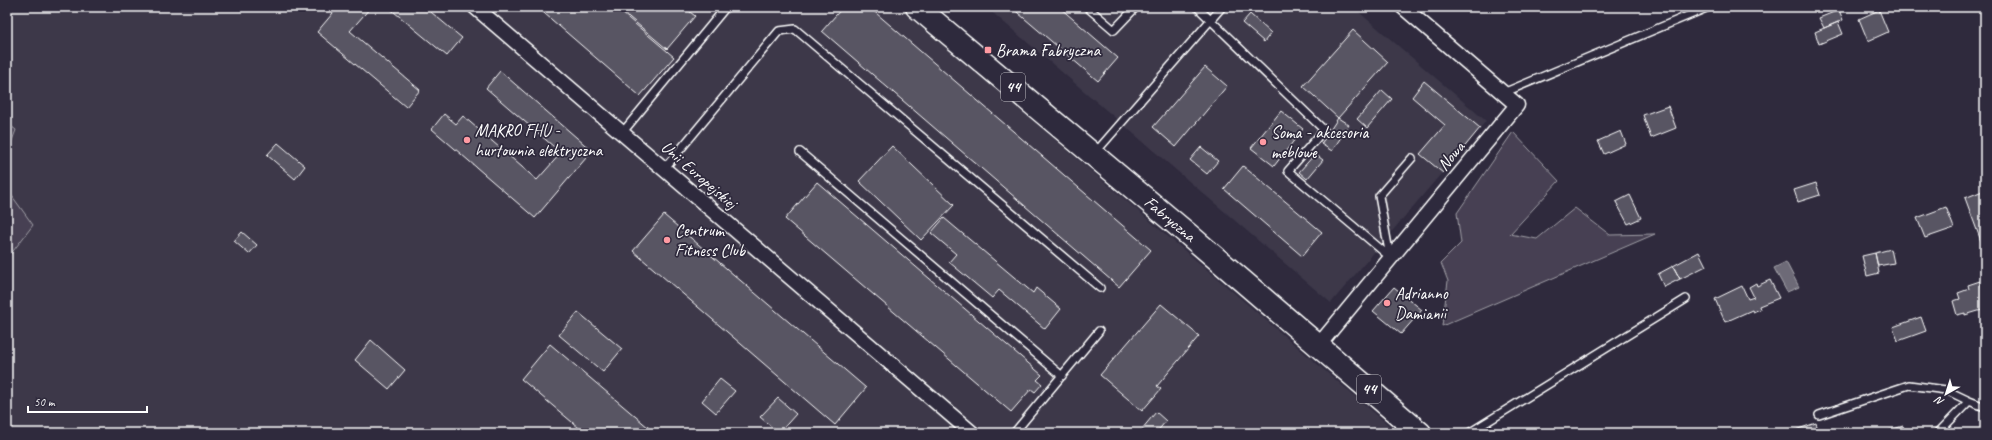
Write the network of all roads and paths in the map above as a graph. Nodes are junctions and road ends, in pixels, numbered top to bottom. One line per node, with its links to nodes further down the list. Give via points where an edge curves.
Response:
1 (475, 7): 12 (street, Unii Europejskiej)
2 (726, 7): 12 (lane)
3 (1087, 7): 4 (lane, via 1114,30)
4 (1136, 7)
5 (1197, 7): 10 (lane)
6 (1222, 7): 10 (lane)
7 (1403, 7): 11 (street, Nowa)
8 (1709, 7): 11 (lane)
9 (922, 8): 14 (main road, Fabryczna / 44)
10 (1210, 19): 14 (lane); 17 (lane, via 1324,130 1288,171)
11 (1503, 93): 17 (street, Nowa, via 1516,105)
12 (622, 133): 16 (street, Unii Europejskiej)
13 (800, 152): 22 (lane)
14 (1094, 155): 21 (main road, Fabryczna / 44)
15 (1412, 158): 17 (lane, via 1379,196)
16 (664, 169): 18 (lane, via 779,31 795,29); 26 (street, Unii Europejskiej)
17 (1390, 257): 21 (street, Nowa)
18 (1100, 288)
19 (1686, 299): 29 (lane)
20 (1099, 331): 22 (lane)
21 (1318, 346): 28 (main road, Fabryczna / 44)
22 (1062, 376): 27 (lane)
23 (1969, 401): 24 (lane); 25 (lane, via 1946,390 1909,385); 30 (lane)
24 (1985, 407)
25 (1819, 415)
26 (972, 433)
27 (1014, 433)
28 (1420, 433)
29 (1469, 433)
30 (1938, 433)

